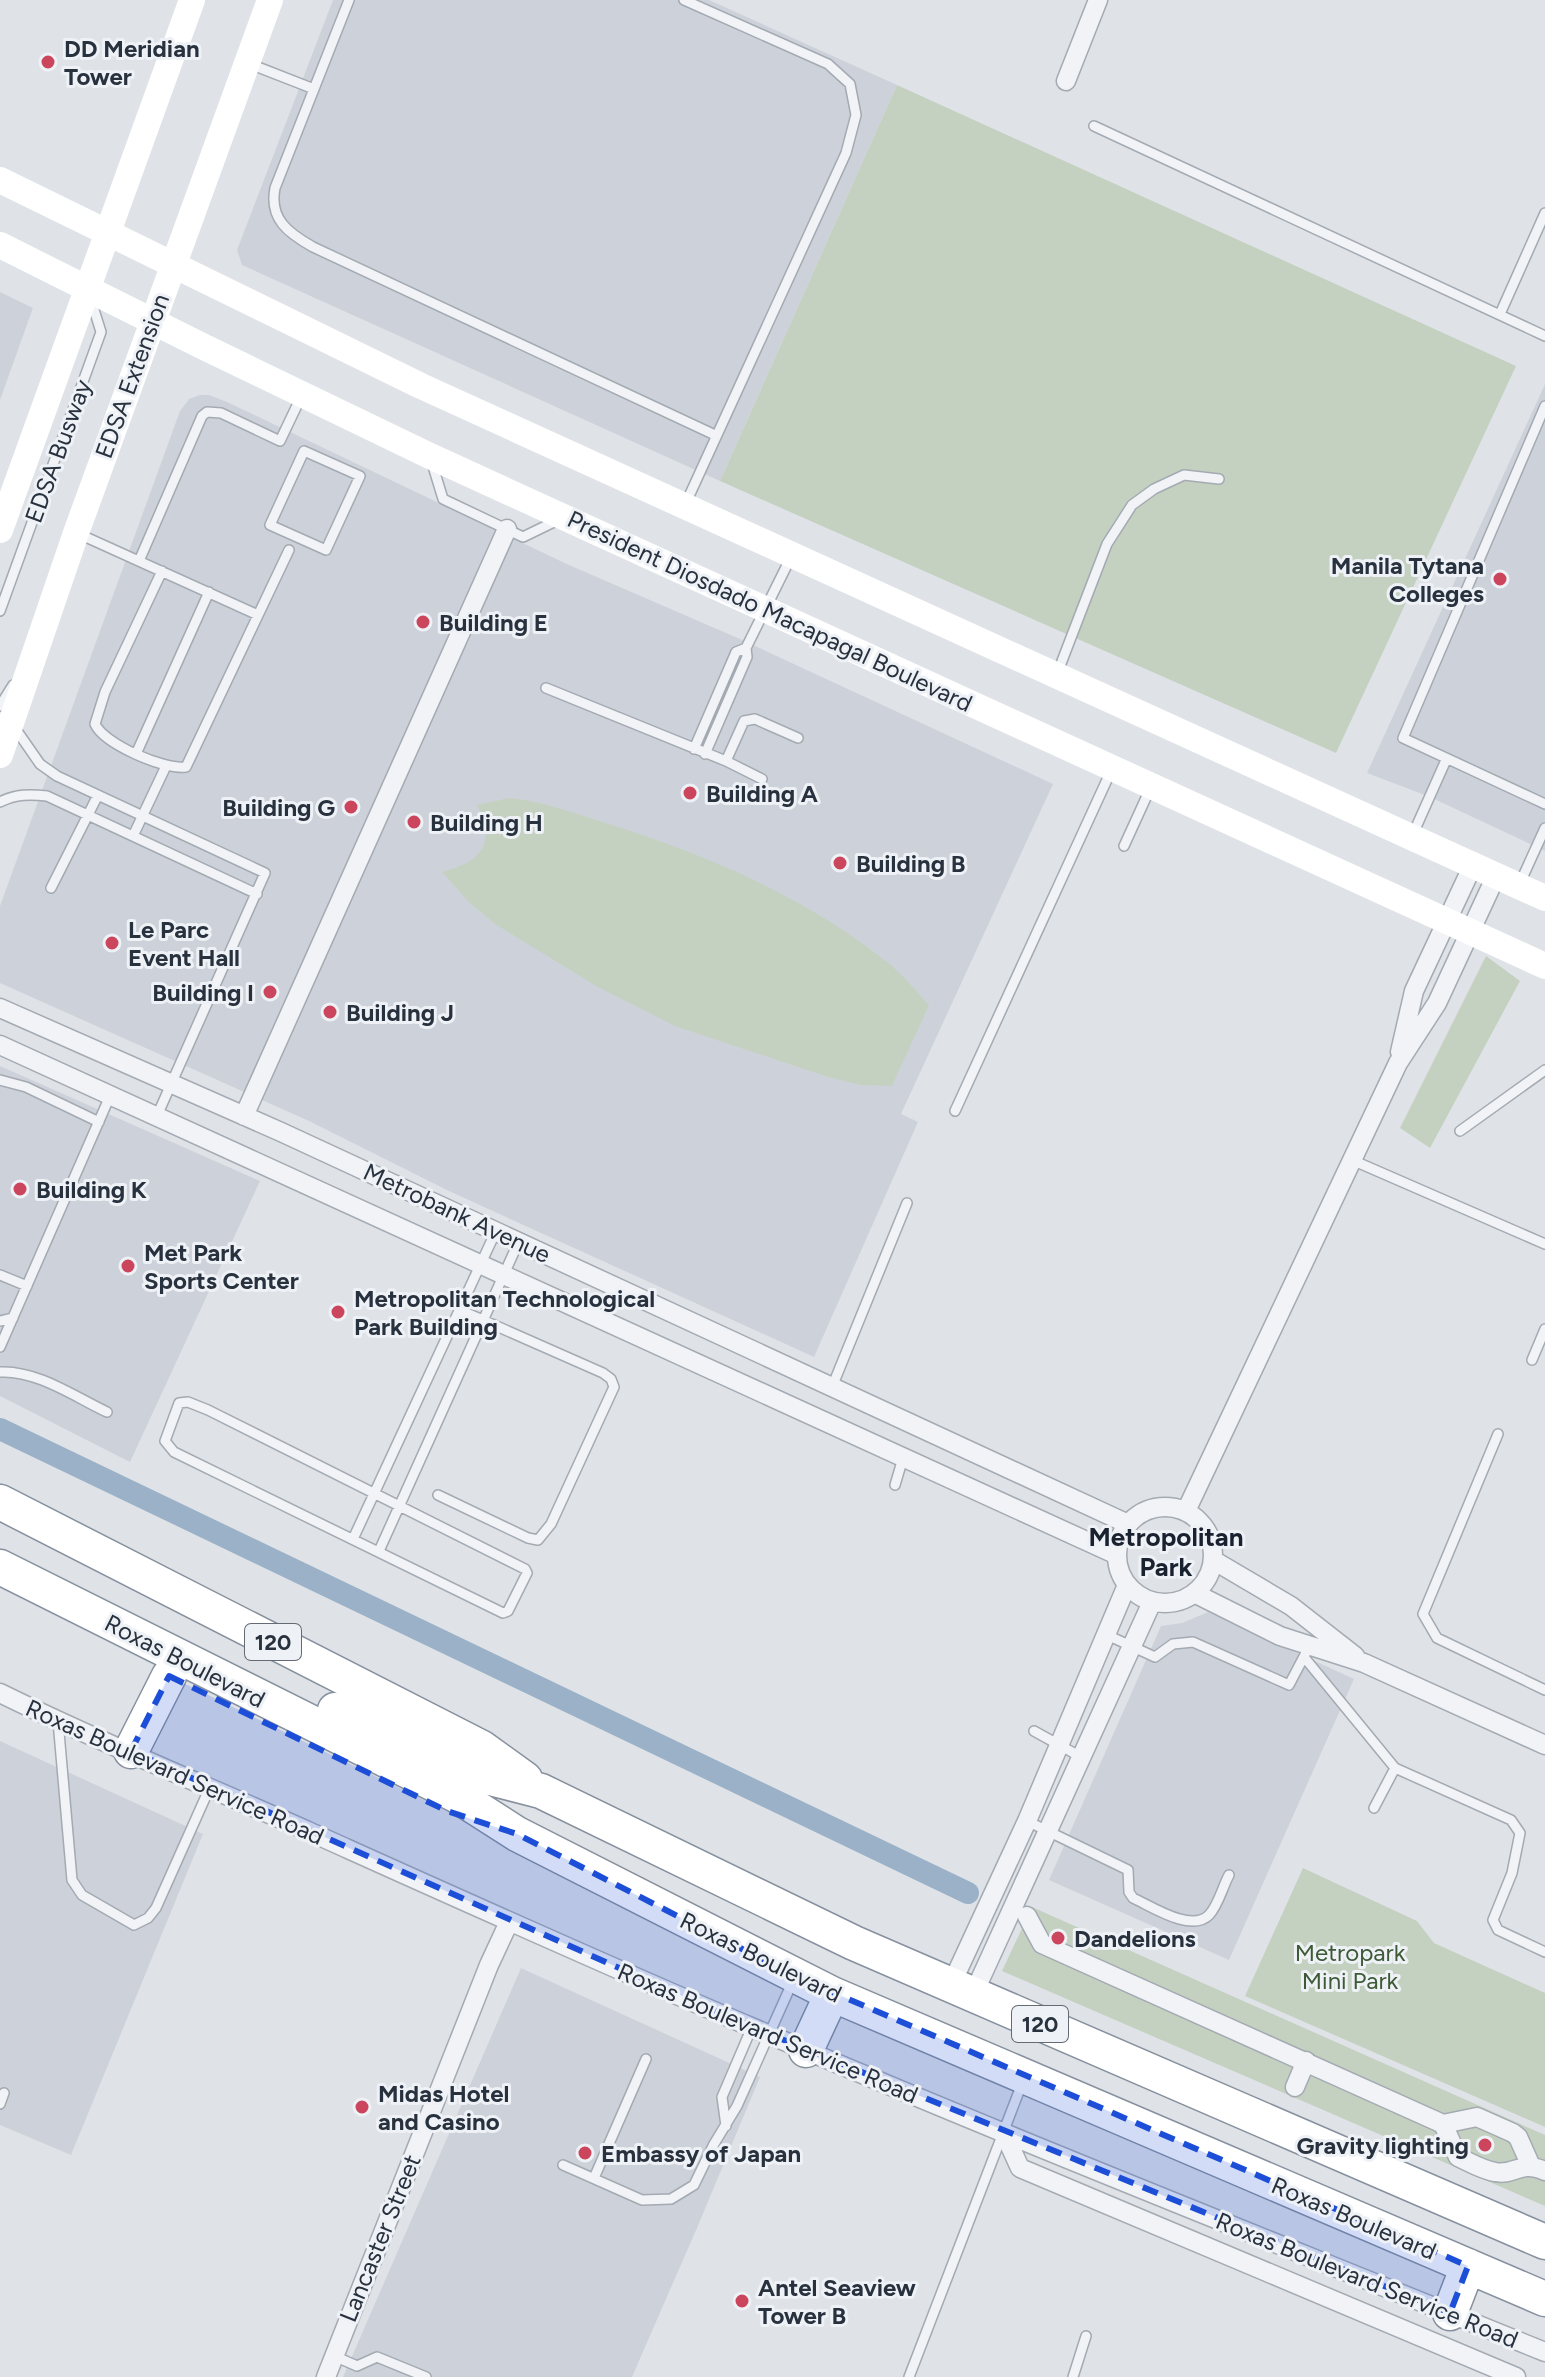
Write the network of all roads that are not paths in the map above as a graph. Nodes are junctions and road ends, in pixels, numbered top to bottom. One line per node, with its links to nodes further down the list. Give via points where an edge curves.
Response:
1 (192, 0): 12 (main road)
2 (270, 0): 6 (main road, EDSA Extension)
3 (349, 0): 8 (lane)
4 (684, 0): 21 (lane, via 828,64 850,84 856,115 846,153)
5 (1098, 0): 7 (street)
6 (247, 62): 8 (lane); 14 (main road, EDSA Extension)
7 (1066, 81)
8 (314, 89): 21 (lane, via 275,188 275,212 293,236)
9 (1094, 126): 16 (lane)
10 (0, 180): 12 (main road)
11 (1545, 213): 16 (lane)
12 (108, 233): 14 (main road); 15 (main road)
13 (0, 245): 15 (main road, President Diosdado Macapagal Boulevard)
14 (172, 264): 17 (main road, EDSA Extension); 25 (main road)
15 (88, 289): 17 (main road, President Diosdado Macapagal Boulevard); 28 (main road); 36 (lane, EDSA Busway, via 101,332)
16 (1500, 314): 18 (lane)
17 (152, 321): 19 (main road, President Diosdado Macapagal Boulevard); 29 (main road, EDSA Extension)
18 (1545, 336)
19 (303, 394): 22 (main road, President Diosdado Macapagal Boulevard); 32 (lane, via 280,441 221,413 202,416)
20 (1545, 406): 47 (lane, via 1403,738)
21 (715, 435): 25 (lane)
22 (430, 456): 26 (main road, President Diosdado Macapagal Boulevard); 27 (lane, via 443,499)
23 (360, 476): 23 (lane, via 304,451 270,525 326,550)
24 (1219, 479): 39 (lane, via 1184,475 1132,505 1107,544)
25 (684, 506): 31 (main road)
26 (566, 516): 27 (lane, via 523,537); 35 (main road, President Diosdado Macapagal Boulevard)
27 (507, 529): 76 (street)
28 (0, 530)
29 (76, 533): 32 (lane); 41 (main road, EDSA Extension, via 37,648)
30 (289, 550): 37 (lane)
31 (792, 556): 35 (lane); 39 (main road)
32 (139, 561): 33 (lane)
33 (162, 571): 34 (lane); 44 (lane, via 95,724 99,732)
34 (209, 592): 37 (lane); 44 (lane)
35 (765, 610): 38 (lane); 50 (main road, President Diosdado Macapagal Boulevard)
36 (0, 611)
37 (258, 615): 49 (lane, via 186,767)
38 (746, 648): 43 (lane, via 736,652); 45 (lane, via 747,657)
39 (1057, 674): 60 (main road)
40 (546, 688): 43 (lane)
41 (6, 714): 46 (main road, EDSA Extension); 53 (lane, via 40,764)
42 (798, 738): 48 (lane, via 755,719 744,721)
43 (694, 749): 45 (lane)
44 (136, 754): 49 (lane)
45 (705, 754): 48 (lane)
46 (0, 755)
47 (1446, 760): 55 (lane); 60 (lane)
48 (726, 761): 51 (lane)
49 (166, 766): 57 (lane)
50 (1112, 768): 52 (main road, President Diosdado Macapagal Boulevard); 75 (lane)
51 (762, 779)
52 (1152, 786): 61 (lane); 66 (main road, President Diosdado Macapagal Boulevard)
53 (98, 795): 56 (lane); 57 (lane)
54 (0, 802): 56 (lane, via 29,794 47,796)
55 (1545, 804)
56 (87, 815): 59 (lane); 63 (lane)
57 (142, 815): 59 (lane); 64 (lane, via 265,873)
58 (1545, 828): 62 (lane)
59 (133, 836): 64 (lane)
60 (1411, 837): 62 (main road)
61 (1124, 846)
62 (1496, 876): 65 (main road); 66 (street); 66 (street)
63 (51, 888)
64 (257, 894): 73 (lane)
65 (1545, 898)
66 (1458, 927): 67 (main road, President Diosdado Macapagal Boulevard); 70 (street, via 1437,1003); 70 (street, via 1414,991)
67 (1543, 967)
68 (0, 1008): 73 (street, Metrobank Avenue)
69 (0, 1045): 74 (street, Metrobank Avenue)
70 (1398, 1063): 80 (street)
71 (1545, 1070): 79 (lane)
72 (0, 1080): 78 (lane)
73 (171, 1084): 76 (street, Metrobank Avenue); 77 (lane)
74 (110, 1096): 77 (street, Metrobank Avenue); 78 (lane)
75 (955, 1111)
76 (244, 1116): 82 (street, Metrobank Avenue)
77 (156, 1118): 85 (street, Metrobank Avenue)
78 (99, 1122): 88 (lane)
79 (1460, 1131)
80 (1352, 1160): 84 (lane); 106 (street)
81 (907, 1203): 97 (lane)
82 (496, 1231): 83 (street, Metrobank Avenue); 85 (lane)
83 (519, 1241): 86 (lane); 97 (street, Metrobank Avenue)
84 (1544, 1242)
85 (482, 1264): 86 (street, Metrobank Avenue); 89 (lane)
86 (505, 1274): 92 (lane); 100 (street, Metrobank Avenue)
87 (0, 1275): 88 (lane)
88 (27, 1286): 90 (lane)
89 (460, 1310): 92 (lane); 102 (lane)
90 (13, 1318): 91 (lane); 94 (lane)
91 (0, 1321)
92 (483, 1321): 103 (lane, via 603,1373 614,1387 551,1524 538,1540); 105 (lane)
93 (1545, 1329): 95 (lane)
94 (0, 1347)
95 (1532, 1360)
96 (0, 1372): 98 (lane, via 37,1379)
97 (832, 1387): 107 (street, Metrobank Avenue)
98 (107, 1412)
99 (1498, 1434): 124 (lane, via 1423,1614 1437,1638)
100 (903, 1458): 101 (lane); 111 (street, Metrobank Avenue)
101 (895, 1485)
102 (376, 1494): 105 (lane); 108 (lane); 108 (lane, via 198,1406 179,1403 165,1441 174,1452)
103 (438, 1495)
104 (0, 1502): 135 (highway, 120, via 482,1748)
105 (399, 1505): 110 (lane); 110 (lane, via 527,1573 503,1613)
106 (1186, 1511): 107 (street, via 1155,1508); 112 (street, via 1207,1531)
107 (1128, 1524): 111 (street)
108 (353, 1539): 110 (lane)
109 (0, 1542): 126 (highway, Roxas Boulevard / 120)
110 (379, 1551)
111 (1117, 1555): 114 (street)
112 (1213, 1560): 116 (street, via 1204,1584); 118 (street)
113 (0, 1567): 126 (highway, Roxas Boulevard / 120)
114 (1127, 1585): 117 (street); 119 (street)
115 (0, 1592): 123 (highway, 120)
116 (1194, 1593): 117 (street, via 1167,1603); 121 (street)
117 (1152, 1602): 120 (street)
118 (1319, 1628): 121 (lane); 122 (street)
119 (1107, 1635): 120 (lane); 129 (street)
120 (1131, 1647): 121 (lane, via 1155,1657 1173,1644 1193,1642 1289,1685); 132 (street)
121 (1307, 1652): 122 (street); 133 (lane)
122 (1364, 1663): 130 (street)
123 (169, 1676): 131 (highway); 139 (highway, 120, via 447,1811)
124 (1545, 1690)
125 (0, 1693): 127 (street, Roxas Boulevard Service Road)
126 (292, 1702): 135 (highway, Roxas Boulevard / 120, via 467,1772); 139 (highway, Roxas Boulevard / 120)
127 (58, 1721): 131 (street, Roxas Boulevard Service Road); 134 (lane, via 72,1880 82,1895 134,1925 156,1908)
128 (1034, 1731): 129 (lane)
129 (1058, 1745): 132 (lane); 137 (street)
130 (1545, 1745)
131 (131, 1751): 134 (street, Roxas Boulevard Service Road)
132 (1081, 1757): 138 (street)
133 (1395, 1768): 136 (lane); 145 (lane, via 1511,1820 1520,1833 1512,1873 1493,1920 1498,1930)
134 (210, 1787): 144 (street, Roxas Boulevard Service Road)
135 (541, 1791): 147 (highway, Roxas Boulevard / 120)
136 (1374, 1808)
137 (1027, 1821): 138 (lane); 140 (street)
138 (1048, 1830): 141 (lane, via 1128,1870 1133,1898 1178,1920 1210,1915); 142 (street)
139 (517, 1834): 146 (highway, Roxas Boulevard / 120)
140 (1004, 1867): 142 (street); 147 (street)
141 (1229, 1875)
142 (1026, 1877): 147 (street)
143 (1027, 1916): 152 (street, via 1042,1944)
144 (509, 1922): 149 (street, Roxas Boulevard Service Road); 169 (street, Lancaster Street)
145 (1545, 1952)
146 (795, 1976): 148 (highway, Roxas Boulevard / 120); 149 (lane)
147 (962, 1990): 163 (highway, Roxas Boulevard / 120)
148 (832, 1994): 150 (highway); 153 (highway, Roxas Boulevard / 120)
149 (760, 2031): 150 (street, Roxas Boulevard Service Road); 158 (lane); 158 (lane, via 722,2097)
150 (806, 2050): 159 (street, Roxas Boulevard Service Road)
151 (646, 2059): 162 (lane)
152 (1306, 2061): 154 (street); 157 (street)
153 (1024, 2078): 159 (lane); 164 (highway, Roxas Boulevard / 120)
154 (1295, 2087)
155 (4, 2093): 156 (lane)
156 (0, 2104)
157 (1443, 2124): 161 (street, via 1477,2117 1513,2133); 161 (street, via 1458,2157 1500,2173)
158 (726, 2126): 162 (lane, via 694,2185 671,2199 642,2200)
159 (1004, 2133): 166 (street, Roxas Boulevard Service Road); 172 (lane); 174 (street, via 1020,2168)
160 (563, 2165): 162 (lane)
161 (1537, 2168)
162 (594, 2178)
163 (1545, 2242)
164 (1468, 2266): 165 (highway, Roxas Boulevard / 120); 166 (highway)
165 (1545, 2299)
166 (1450, 2313): 168 (street, Roxas Boulevard Service Road)
167 (1086, 2336): 173 (lane)
168 (1545, 2352)
169 (334, 2356): 170 (street, Lancaster Street); 171 (lane, via 357,2366 377,2357)
170 (326, 2377)
171 (426, 2377)
172 (909, 2377)
173 (1073, 2377)
174 (1516, 2377)

